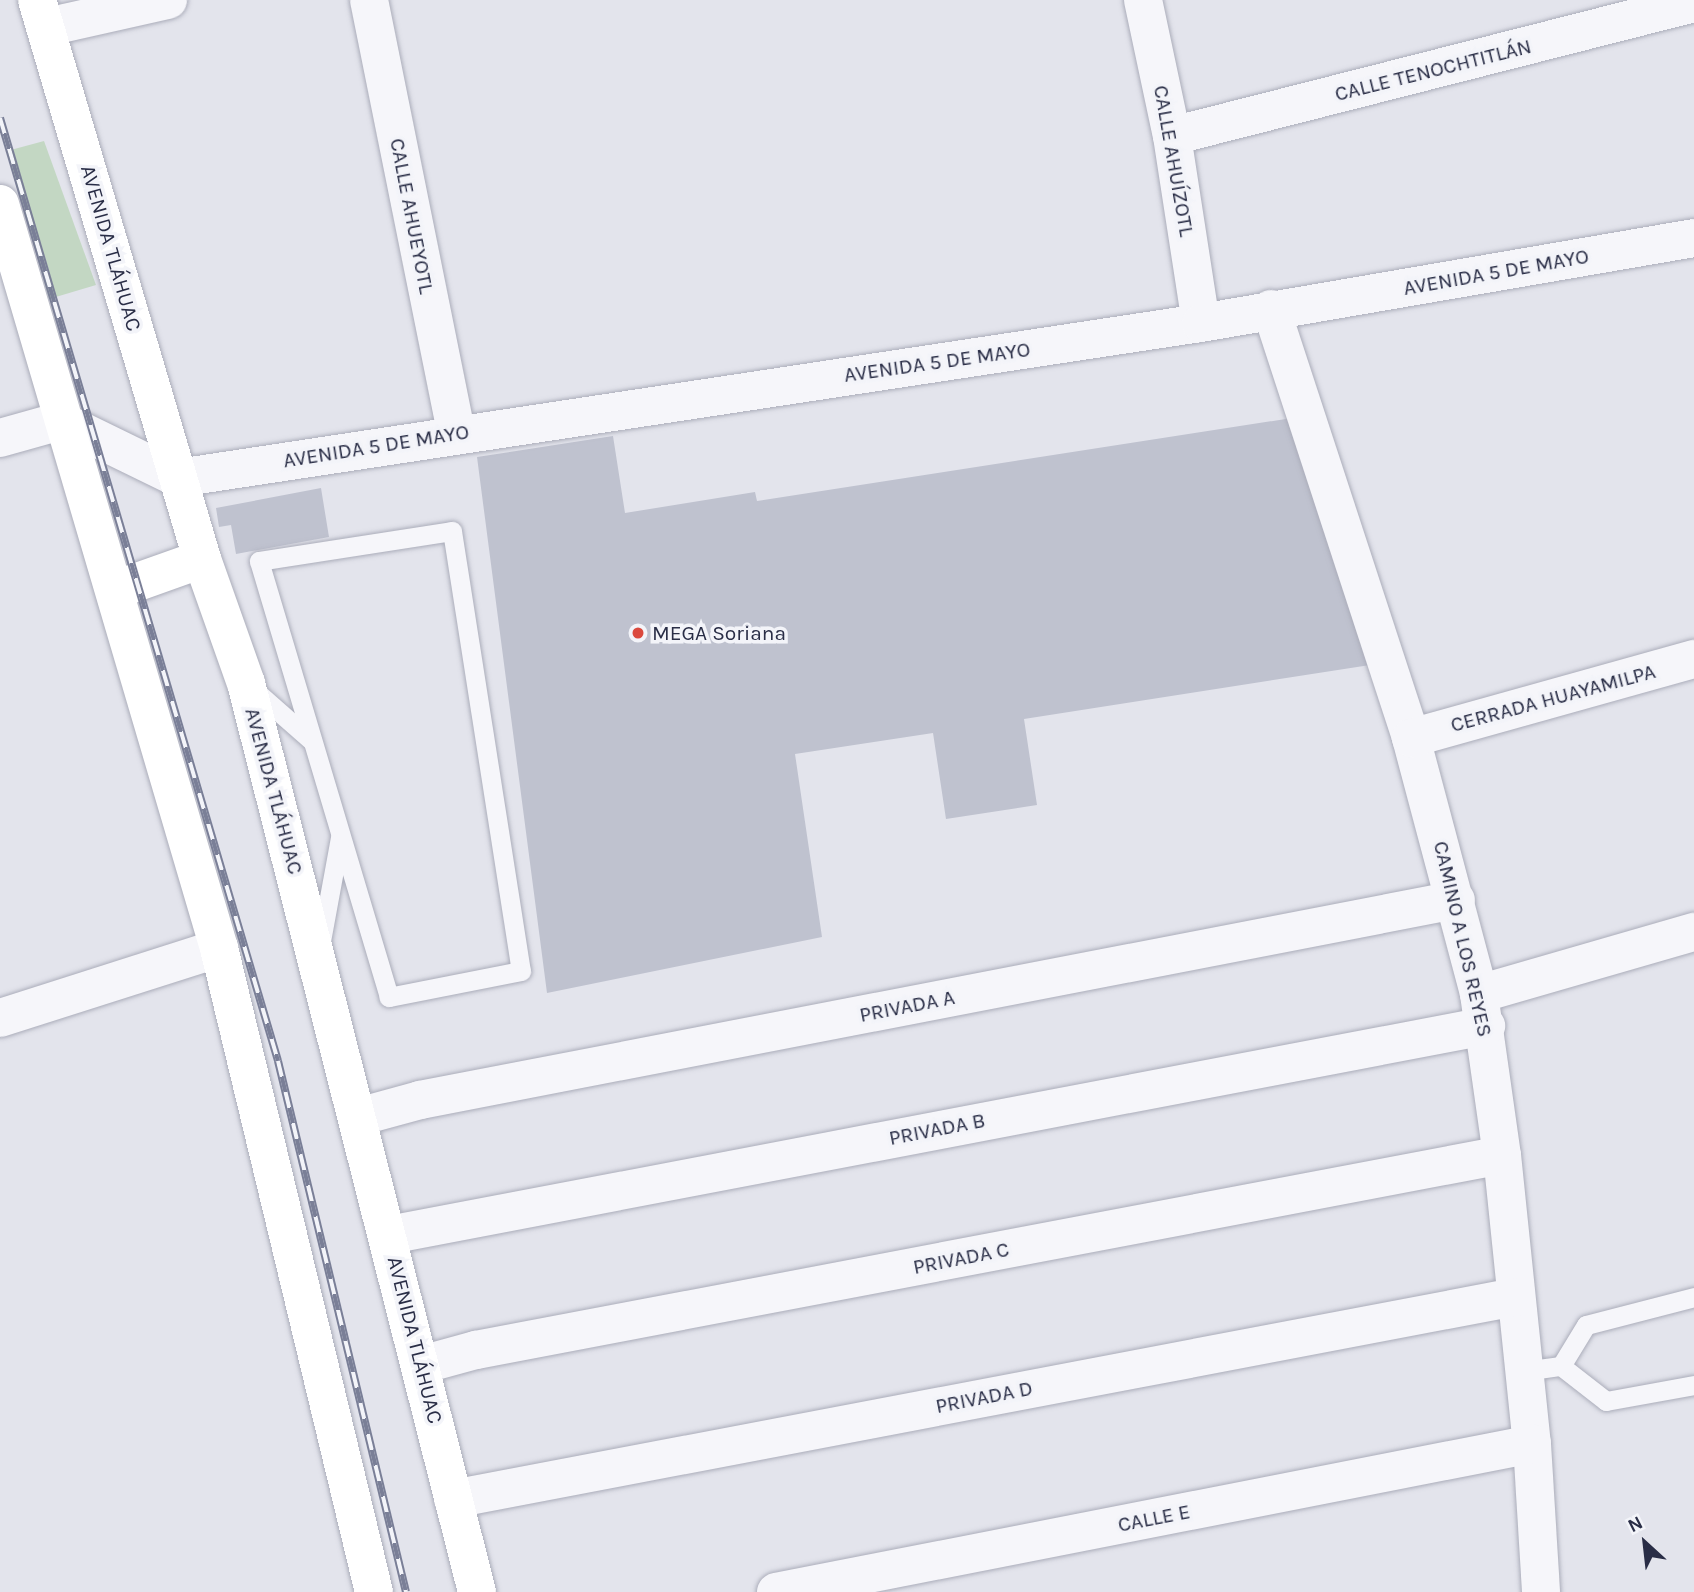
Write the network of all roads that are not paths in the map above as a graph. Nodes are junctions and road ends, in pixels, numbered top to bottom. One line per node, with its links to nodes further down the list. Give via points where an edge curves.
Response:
1 (168, 0): 5 (street)
2 (369, 0): 12 (street, CALLE AHUEYOTL)
3 (1143, 0): 6 (street, CALLE AHUÍZOTL)
4 (1694, 3): 6 (street, CALLE TENOCHTITLÁN)
5 (42, 13): 14 (main road, AVENIDA TLÁHUAC)
6 (1172, 136): 10 (street, CALLE AHUÍZOTL)
7 (0, 204): 11 (main road)
8 (1694, 238): 9 (street, AVENIDA 5 DE MAYO)
9 (1271, 309): 10 (street, AVENIDA 5 DE MAYO); 19 (street, CAMINO A LOS REYES)
10 (1201, 323): 12 (street, AVENIDA 5 DE MAYO)
11 (61, 421): 13 (street); 14 (street); 16 (main road)
12 (456, 433): 14 (street, AVENIDA 5 DE MAYO)
13 (0, 438)
14 (178, 478): 15 (main road, AVENIDA TLÁHUAC)
15 (202, 559): 16 (main road); 18 (main road, AVENIDA TLÁHUAC)
16 (115, 590): 24 (main road)
17 (1694, 659): 19 (street, CERRADA HUAYAMILPA)
18 (246, 683): 20 (lane); 25 (main road, AVENIDA TLÁHUAC)
19 (1411, 737): 22 (street, CAMINO A LOS REYES)
20 (313, 742): 21 (lane); 21 (lane, via 259,561 452,531 522,971 389,997)
21 (340, 837): 25 (lane)
22 (1456, 900): 26 (street, CAMINO A LOS REYES); 28 (street, PRIVADA A, via 447,1094)
23 (1694, 932): 26 (street, PRIVADA B)
24 (219, 948): 27 (street); 39 (main road)
25 (318, 963): 28 (main road, AVENIDA TLÁHUAC)
26 (1483, 1010): 29 (street, CAMINO A LOS REYES); 30 (street, PRIVADA B)
27 (0, 1018)
28 (358, 1117): 30 (main road, AVENIDA TLÁHUAC)
29 (1502, 1155): 31 (street, CAMINO A LOS REYES); 33 (street, PRIVADA C, via 476,1350)
30 (389, 1235): 33 (main road, AVENIDA TLÁHUAC)
31 (1516, 1297): 35 (street, CAMINO A LOS REYES); 38 (street, PRIVADA D)
32 (1694, 1297): 34 (lane, via 1586,1325)
33 (421, 1365): 38 (main road, AVENIDA TLÁHUAC)
34 (1561, 1366): 35 (lane); 36 (lane, via 1606,1401)
35 (1524, 1371): 37 (street, CAMINO A LOS REYES)
36 (1694, 1385)
37 (1532, 1444): 41 (street, CALLE E); 42 (street, CAMINO A LOS REYES)
38 (453, 1499): 40 (main road, AVENIDA TLÁHUAC)
39 (374, 1592)
40 (477, 1592)
41 (776, 1592)
42 (1541, 1592)

